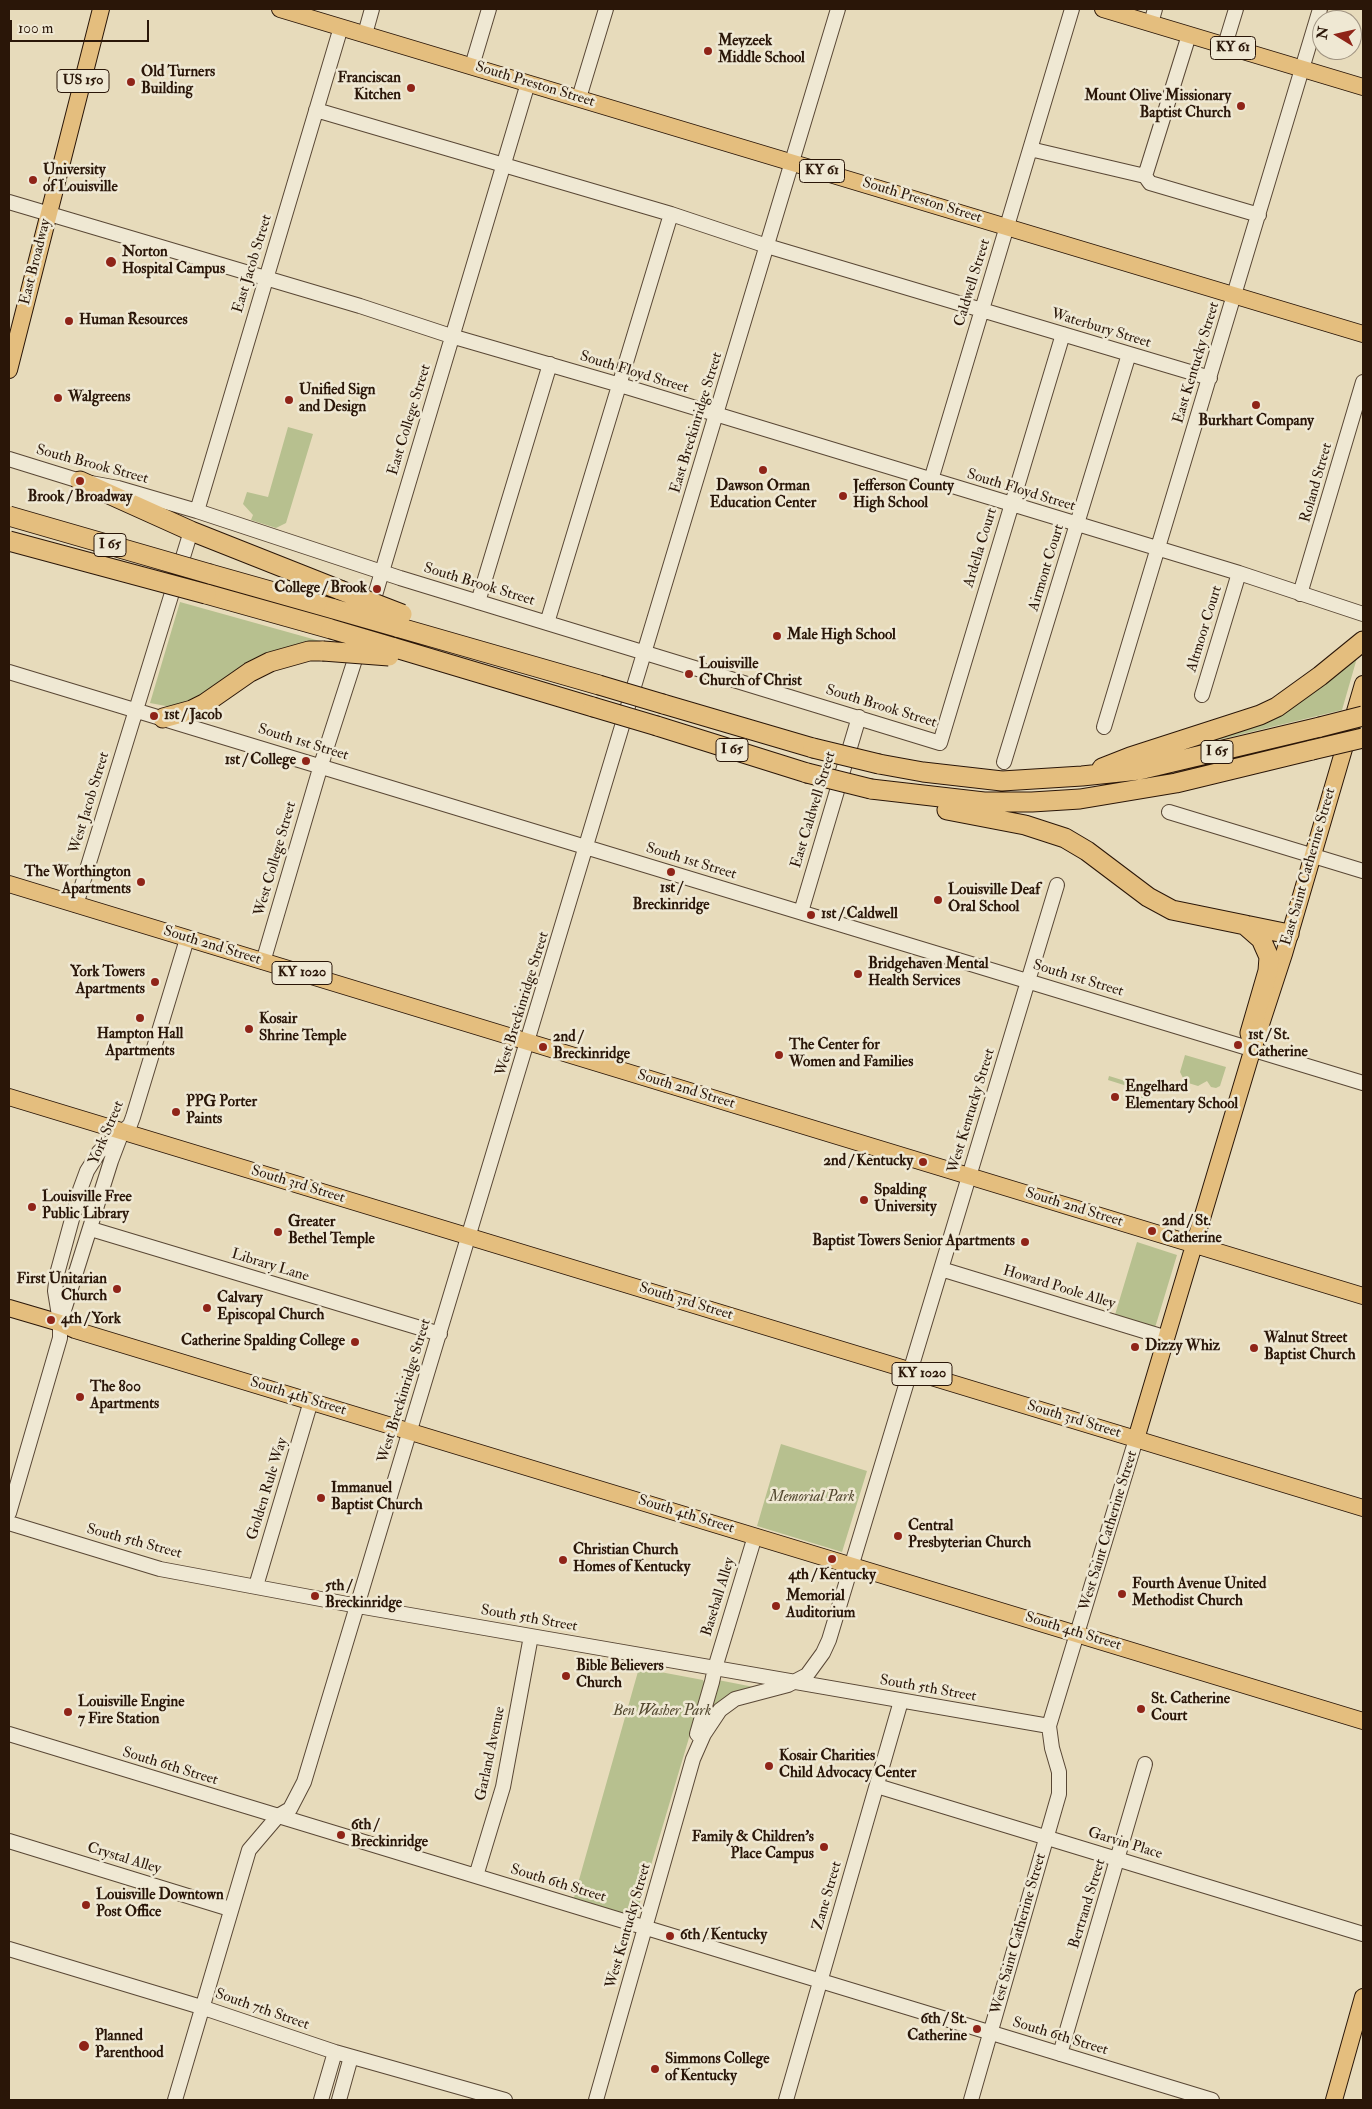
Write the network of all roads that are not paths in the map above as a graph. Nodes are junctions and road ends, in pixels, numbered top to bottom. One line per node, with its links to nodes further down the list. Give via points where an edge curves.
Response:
1 (101, 9): 27 (main road, East Broadway / US 150)
2 (280, 9): 12 (main road, South Preston Street / KY 61)
3 (372, 9): 13 (street)
4 (489, 9): 16 (street)
5 (606, 9): 20 (street)
6 (838, 9): 23 (street, East Breckinridge Street)
7 (1072, 9): 22 (street, Caldwell Street)
8 (1103, 9): 11 (main road, KY 61)
9 (1236, 9): 15 (street)
10 (1320, 9): 17 (street, East Kentucky Street)
11 (1153, 16): 14 (main road, KY 61)
12 (341, 27): 13 (main road, South Preston Street / KY 61); 21 (street, East Jacob Street)
13 (365, 34): 16 (main road, South Preston Street / KY 61)
14 (1189, 35): 15 (main road, KY 61); 25 (street)
15 (1225, 45): 17 (main road, KY 61)
16 (472, 66): 18 (main road, South Preston Street / KY 61)
17 (1302, 69): 19 (main road, KY 61); 29 (street, East Kentucky Street)
18 (528, 83): 20 (main road, South Preston Street / KY 61); 24 (street, East College Street)
19 (1363, 87)
20 (579, 98): 23 (main road, South Preston Street / KY 61)
21 (316, 110): 24 (street, Waterbury Street); 32 (street, East Jacob Street)
22 (1030, 149): 25 (street); 30 (street, Caldwell Street)
23 (793, 163): 30 (main road, South Preston Street / KY 61); 31 (street, East Breckinridge Street)
24 (504, 166): 28 (street, Waterbury Street); 37 (street, East College Street)
25 (1145, 176): 29 (street, via 1150,183)
26 (9, 202): 27 (street, South Floyd Street)
27 (48, 214): 32 (street, South Floyd Street); 40 (main road, East Broadway / US 150)
28 (671, 214): 31 (street, Waterbury Street); 43 (street)
29 (1259, 215): 33 (street, East Kentucky Street)
30 (1007, 227): 33 (main road, South Preston Street / KY 61); 34 (street, Caldwell Street)
31 (768, 246): 34 (street, Waterbury Street); 44 (street, East Breckinridge Street)
32 (266, 278): 37 (street, South Floyd Street); 49 (street, East Jacob Street)
33 (1235, 295): 36 (main road, South Preston Street / KY 61); 41 (street, East Kentucky Street)
34 (982, 310): 35 (street, Waterbury Street); 46 (street, Caldwell Street)
35 (1063, 334): 38 (street, Waterbury Street); 48 (street, Ardella Court)
36 (1363, 334)
37 (452, 336): 39 (street, South Floyd Street); 55 (street, East College Street)
38 (1129, 354): 41 (street, Waterbury Street); 51 (street, Airmont Court)
39 (550, 364): 43 (street, South Floyd Street); 58 (street)
40 (9, 370)
41 (1210, 378): 54 (street, East Kentucky Street)
42 (1363, 382): 57 (street, Roland Street)
43 (620, 385): 44 (street, South Floyd Street); 61 (street)
44 (717, 415): 46 (street, South Floyd Street); 64 (street, East Breckinridge Street)
45 (9, 459): 47 (street, South Brook Street)
46 (931, 480): 48 (street, South Floyd Street)
47 (80, 481): 49 (street, South Brook Street, via 118,488); 52 (highway)
48 (1012, 504): 51 (street, South Floyd Street); 74 (street, Ardella Court)
49 (197, 511): 55 (street, South Brook Street)
50 (9, 516): 60 (highway, I 65, bridge, via 334,609)
51 (1077, 524): 54 (street, South Floyd Street); 75 (street, Airmont Court)
52 (191, 531): 60 (highway, bridge, via 340,590); 68 (street)
53 (9, 541): 63 (highway, I 65, bridge, via 331,629)
54 (1158, 549): 56 (street, South Floyd Street); 72 (street, East Kentucky Street)
55 (382, 572): 58 (street, South Brook Street); 76 (street, East College Street)
56 (1238, 573): 57 (street, South Floyd Street); 67 (street, Altmoor Court)
57 (1300, 594): 59 (street, South Floyd Street)
58 (478, 602): 61 (street, South Brook Street)
59 (1363, 614)
60 (400, 620): 77 (highway, I 65, bridge, via 541,669 879,764 975,780 1002,781 1082,776)
61 (547, 623): 64 (street, South Brook Street)
62 (1363, 641): 77 (highway, via 1320,676 1260,715)
63 (390, 652): 71 (highway, bridge, via 309,651 270,662 204,704); 78 (highway, I 65, bridge, via 460,667 807,773 948,810)
64 (645, 653): 70 (street, South Brook Street); 80 (street, East Breckinridge Street)
65 (9, 672): 68 (street, South 1st Street)
66 (1363, 684): 81 (main road, East Saint Catherine Street)
67 (1202, 695)
68 (135, 710): 71 (street, South 1st Street); 85 (street, West Jacob Street)
69 (1363, 716): 77 (highway, I 65, bridge, via 1139,770)
70 (859, 717): 74 (street, South Brook Street); 86 (street, East Caldwell Street)
71 (162, 718): 76 (street, South 1st Street)
72 (1104, 727)
73 (1363, 738): 78 (highway, I 65, bridge, via 1141,790)
74 (940, 743)
75 (1004, 762)
76 (320, 765): 80 (street, South 1st Street); 90 (street, West College Street)
77 (1112, 768)
78 (973, 808): 87 (highway, via 1065,838 1152,900 1175,911)
79 (1169, 812): 81 (street)
80 (587, 847): 86 (street, South 1st Street); 92 (street, West Breckinridge Street)
81 (1312, 856): 82 (street); 88 (main road, East Saint Catherine Street)
82 (1363, 871)
83 (9, 884): 85 (main road, South 2nd Street / KY 1020)
84 (1057, 885): 91 (street)
85 (76, 905): 89 (main road, South 2nd Street / KY 1020)
86 (801, 912): 91 (street, South 1st Street)
87 (1245, 926): 88 (highway); 93 (highway, via 1261,939 1269,957 1268,972 1250,1033)
88 (1289, 934): 93 (main road, East Saint Catherine Street)
89 (188, 939): 90 (main road, South 2nd Street / KY 1020); 96 (street, York Street, via 133,1117)
90 (263, 962): 92 (main road, South 2nd Street / KY 1020)
91 (1028, 981): 93 (street, South 1st Street); 97 (street, West Kentucky Street)
92 (528, 1042): 97 (main road, South 2nd Street / KY 1020); 99 (street, West Breckinridge Street)
93 (1254, 1049): 94 (street, South 1st Street); 100 (main road, West Saint Catherine Street)
94 (1363, 1082)
95 (9, 1097): 96 (main road, South 3rd Street / KY 1020)
96 (122, 1132): 98 (street, York Street); 99 (main road, South 3rd Street / KY 1020); 104 (street, via 99,1152 80,1190 56,1274)
97 (970, 1176): 100 (main road, South 2nd Street / KY 1020); 101 (street, West Kentucky Street)
98 (91, 1229): 104 (street, York Street); 105 (street, Library Lane)
99 (469, 1237): 105 (street, West Breckinridge Street); 107 (main road, South 3rd Street / KY 1020)
100 (1195, 1245): 102 (main road, South 2nd Street / KY 1020); 106 (main road, West Saint Catherine Street)
101 (941, 1269): 106 (street, Howard Poole Alley); 107 (street, West Kentucky Street)
102 (1363, 1296)
103 (9, 1308): 104 (main road, South 4th Street)
104 (60, 1323): 108 (main road, South 4th Street); 112 (street, York Street, via 60,1338)
105 (440, 1334): 109 (street, West Breckinridge Street)
106 (1167, 1338): 110 (main road, West Saint Catherine Street)
107 (910, 1370): 110 (main road, South 3rd Street / KY 1020); 115 (street, West Kentucky Street)
108 (311, 1402): 109 (main road, South 4th Street); 116 (street, Golden Rule Way)
109 (410, 1431): 114 (main road, South 4th Street); 117 (street, West Breckinridge Street)
110 (1136, 1439): 111 (main road, South 3rd Street / KY 1020); 118 (street, West Saint Catherine Street)
111 (1363, 1508)
112 (9, 1513)
113 (9, 1523): 116 (street, South 5th Street, via 160,1569)
114 (755, 1536): 115 (main road, South 4th Street); 120 (street, Baseball Alley)
115 (852, 1565): 118 (main road, South 4th Street); 121 (street, West Kentucky Street, via 823,1654 807,1675)
116 (256, 1586): 117 (street, South 5th Street)
117 (358, 1606): 119 (street, South 5th Street); 129 (street, West Breckinridge Street, via 304,1782 290,1809)
118 (1078, 1634): 123 (main road, South 4th Street); 124 (street, West Saint Catherine Street)
119 (531, 1636): 120 (street, South 5th Street); 133 (street, Garland Avenue, via 503,1787)
120 (715, 1668): 121 (street, South 5th Street); 126 (street, West Kentucky Street, via 694,1741)
121 (793, 1682): 122 (street, South 5th Street); 126 (street, West Kentucky Street, via 743,1696 728,1704 708,1725)
122 (901, 1700): 124 (street, South 5th Street); 128 (street, Zane Street)
123 (1363, 1720)
124 (1049, 1726): 130 (street, West Saint Catherine Street, via 1060,1787)
125 (9, 1734): 129 (street, South 6th Street)
126 (693, 1759): 135 (street, West Kentucky Street)
127 (1145, 1764): 132 (street, Bertrand Street)
128 (877, 1786): 130 (street, Garvin Place); 138 (street, Zane Street)
129 (278, 1816): 133 (street, South 6th Street); 134 (street, West Breckinridge Street, via 249,1850)
130 (1047, 1837): 132 (street, Garvin Place); 141 (street, West Saint Catherine Street)
131 (9, 1840): 134 (street, Crystal Alley)
132 (1118, 1859): 136 (street, Garvin Place); 143 (street, Bertrand Street)
133 (476, 1876): 135 (street, South 6th Street)
134 (230, 1909): 140 (street, West Breckinridge Street)
135 (645, 1929): 138 (street, South 6th Street); 149 (street, West Kentucky Street)
136 (1363, 1934)
137 (9, 1949): 140 (street, South 7th Street)
138 (820, 1981): 141 (street, South 6th Street); 150 (street, Zane Street)
139 (1363, 1997): 153 (main road)
140 (201, 2007): 142 (street, South 7th Street); 145 (street, West Breckinridge Street)
141 (991, 2033): 143 (street, South 6th Street); 151 (street, West Saint Catherine Street)
142 (335, 2052): 144 (street, South 7th Street); 146 (street)
143 (1060, 2054): 152 (street, South 6th Street)
144 (351, 2057): 147 (street); 148 (street, South 7th Street)
145 (175, 2100)
146 (321, 2100)
147 (339, 2100)
148 (505, 2100)
149 (596, 2100)
150 (786, 2100)
151 (971, 2100)
152 (1212, 2100)
153 (1334, 2100)

